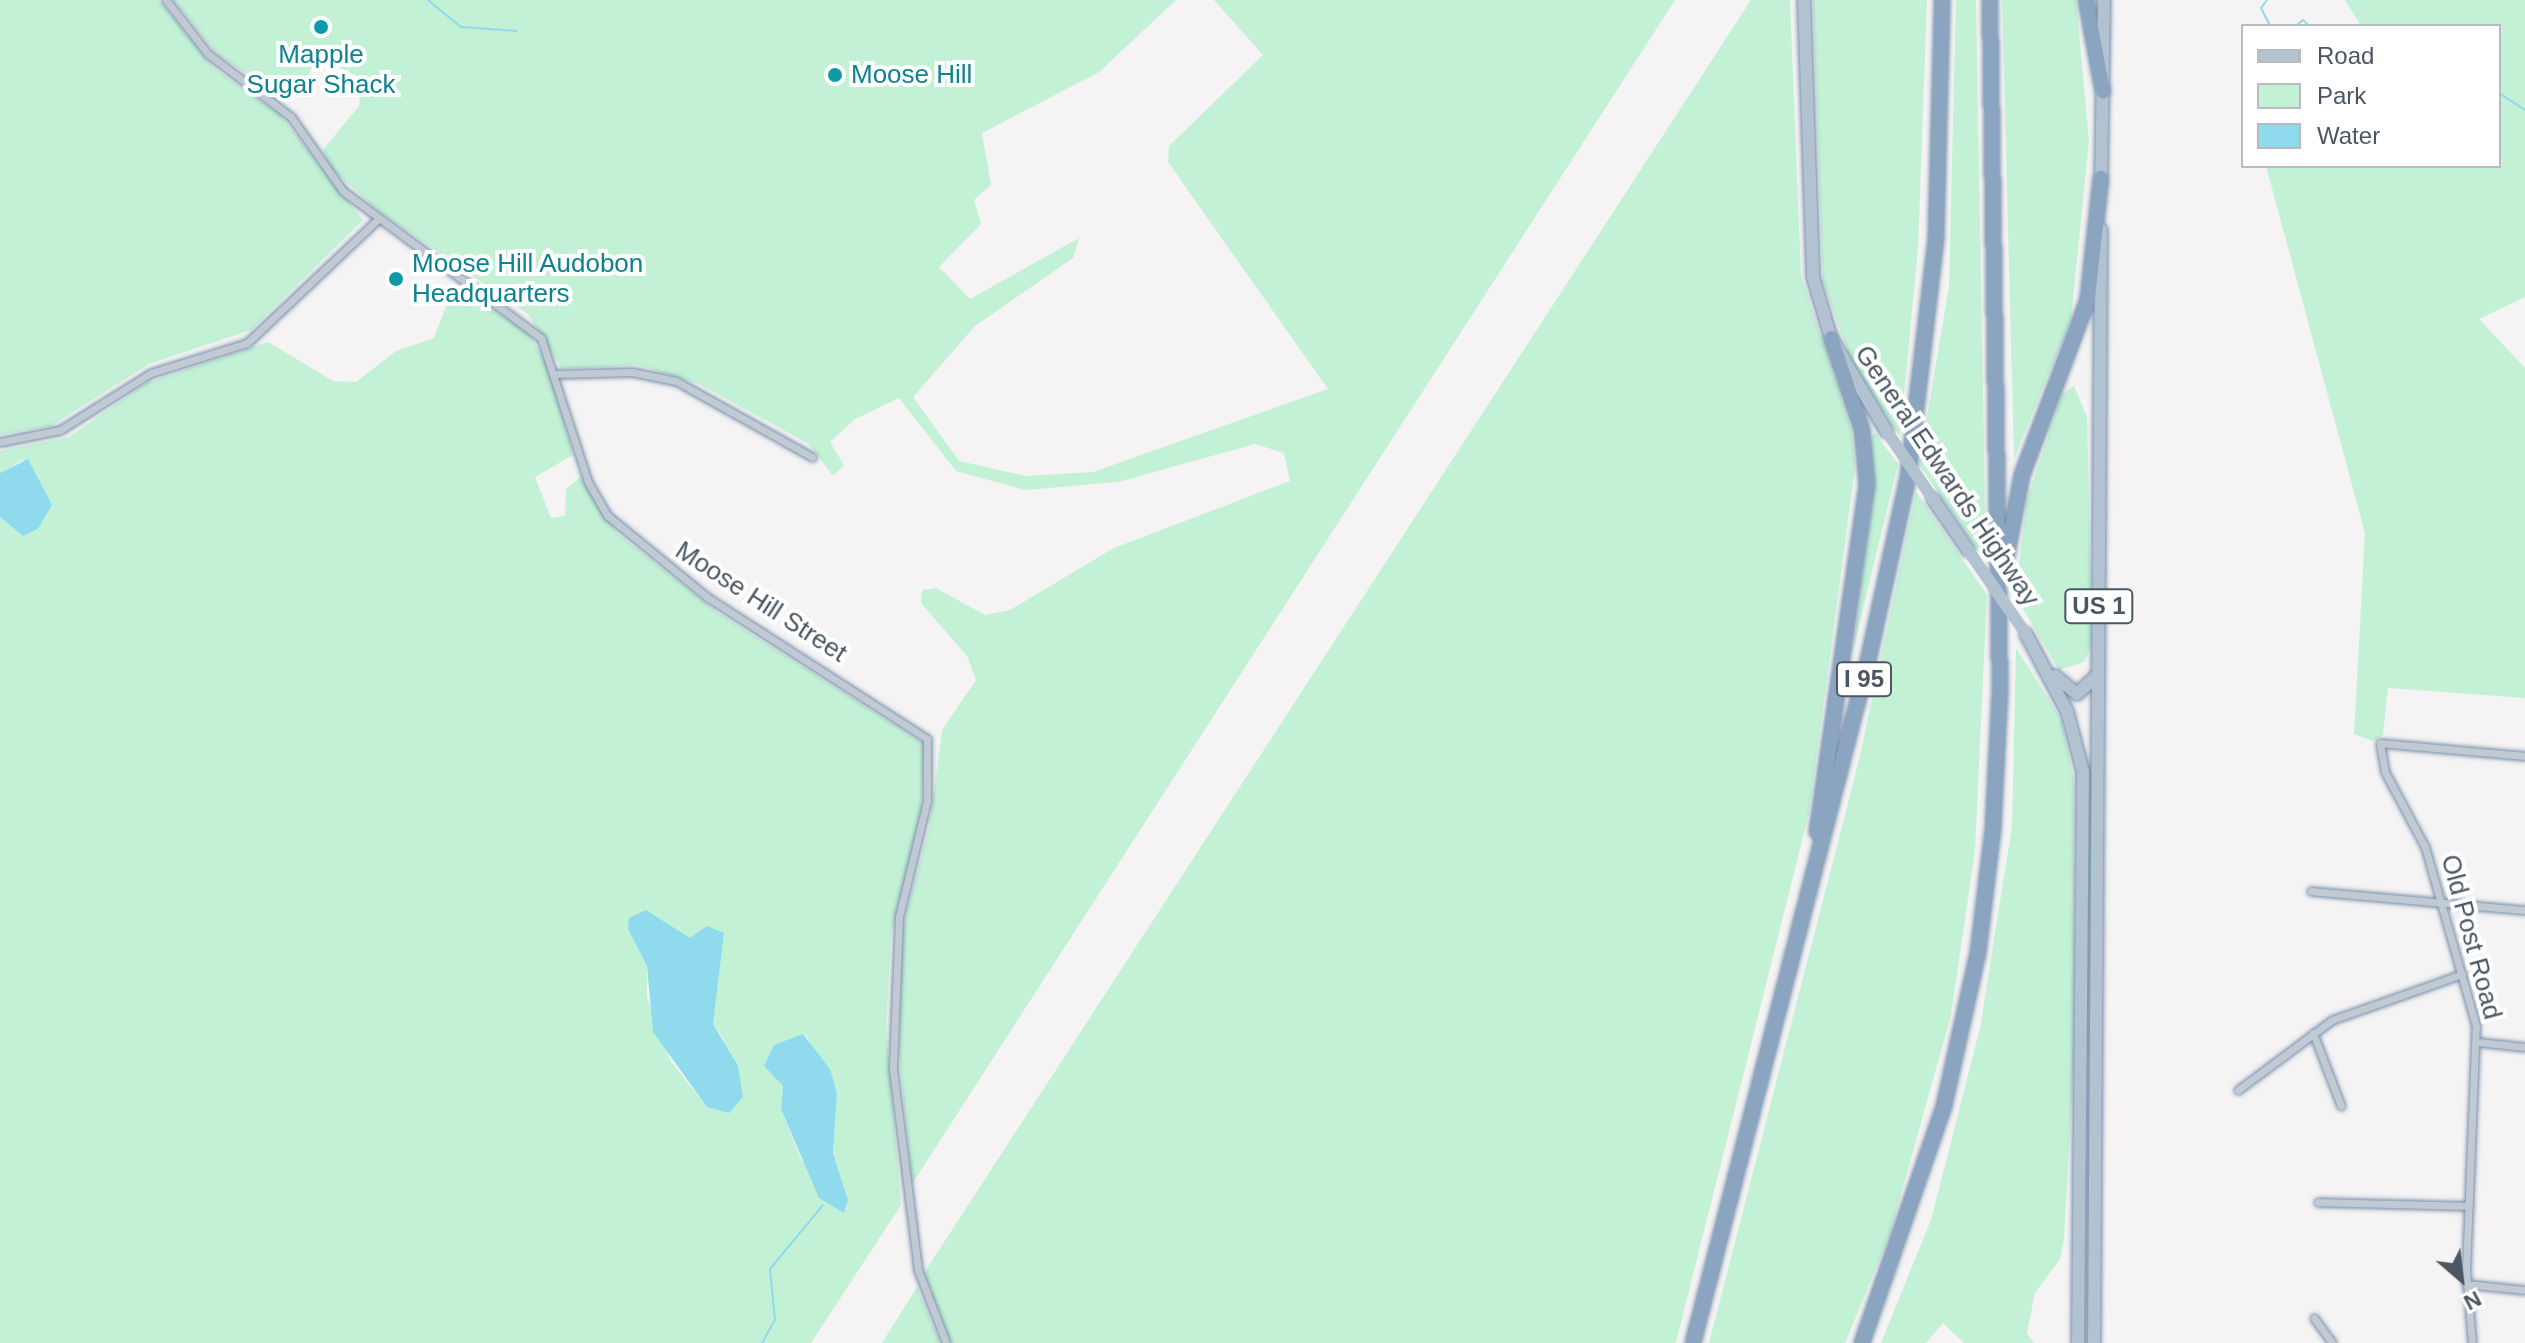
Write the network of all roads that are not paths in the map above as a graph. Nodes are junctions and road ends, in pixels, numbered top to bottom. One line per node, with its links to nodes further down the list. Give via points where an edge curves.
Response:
1 (166, 0): 9 (street, Moose Hill Street, via 208,54 291,117 333,181)
2 (1804, 0): 10 (main road, General Edwards Highway / US 1, via 1809,239)
3 (1942, 0): 18 (highway, I 95, via 1936,237 1912,449)
4 (1990, 0): 14 (highway)
5 (2086, 0): 7 (highway)
6 (2104, 0): 7 (main road, US 1)
7 (2103, 91): 8 (main road, US 1)
8 (2101, 178): 14 (highway, via 2089,294 2021,480); 16 (main road, US 1)
9 (378, 219): 11 (street, Moose Hill Street, via 535,331); 12 (street, via 247,343 151,373 60,430)
10 (1831, 338): 15 (main road, General Edwards Highway / US 1, bridge, via 1887,432); 18 (highway, via 1862,430 1867,490)
11 (557, 374): 13 (street, via 632,372 676,381); 33 (street, Moose Hill Street, via 588,482 608,516 707,597 928,740 927,801 899,917 892,1047 918,1270)
12 (0, 442)
13 (812, 457)
14 (1999, 598): 35 (highway, via 1995,801 1973,977 1929,1158)
15 (2039, 655): 16 (main road, via 2074,693 2090,688); 36 (main road, General Edwards Highway / US 1, via 2067,711 2084,797)
16 (2098, 668): 37 (main road, US 1)
17 (2525, 756): 20 (street, Old Post Road, via 2380,743 2385,772 2422,836)
18 (1813, 878): 34 (highway, I 95)
19 (2311, 891): 20 (street)
20 (2436, 900): 21 (street); 22 (street, Old Post Road)
21 (2525, 910)
22 (2462, 974): 23 (street); 24 (street, Old Post Road)
23 (2313, 1033): 26 (street); 27 (street)
24 (2478, 1042): 25 (street); 29 (street, Old Post Road)
25 (2525, 1047)
26 (2238, 1090)
27 (2341, 1106)
28 (2318, 1202): 29 (street)
29 (2469, 1206): 30 (street, Old Post Road)
30 (2466, 1284): 31 (street); 39 (street, Old Post Road)
31 (2525, 1290)
32 (2314, 1318): 38 (street)
33 (946, 1343)
34 (1693, 1343)
35 (1862, 1343)
36 (2078, 1343)
37 (2094, 1343)
38 (2332, 1343)
39 (2472, 1343)

